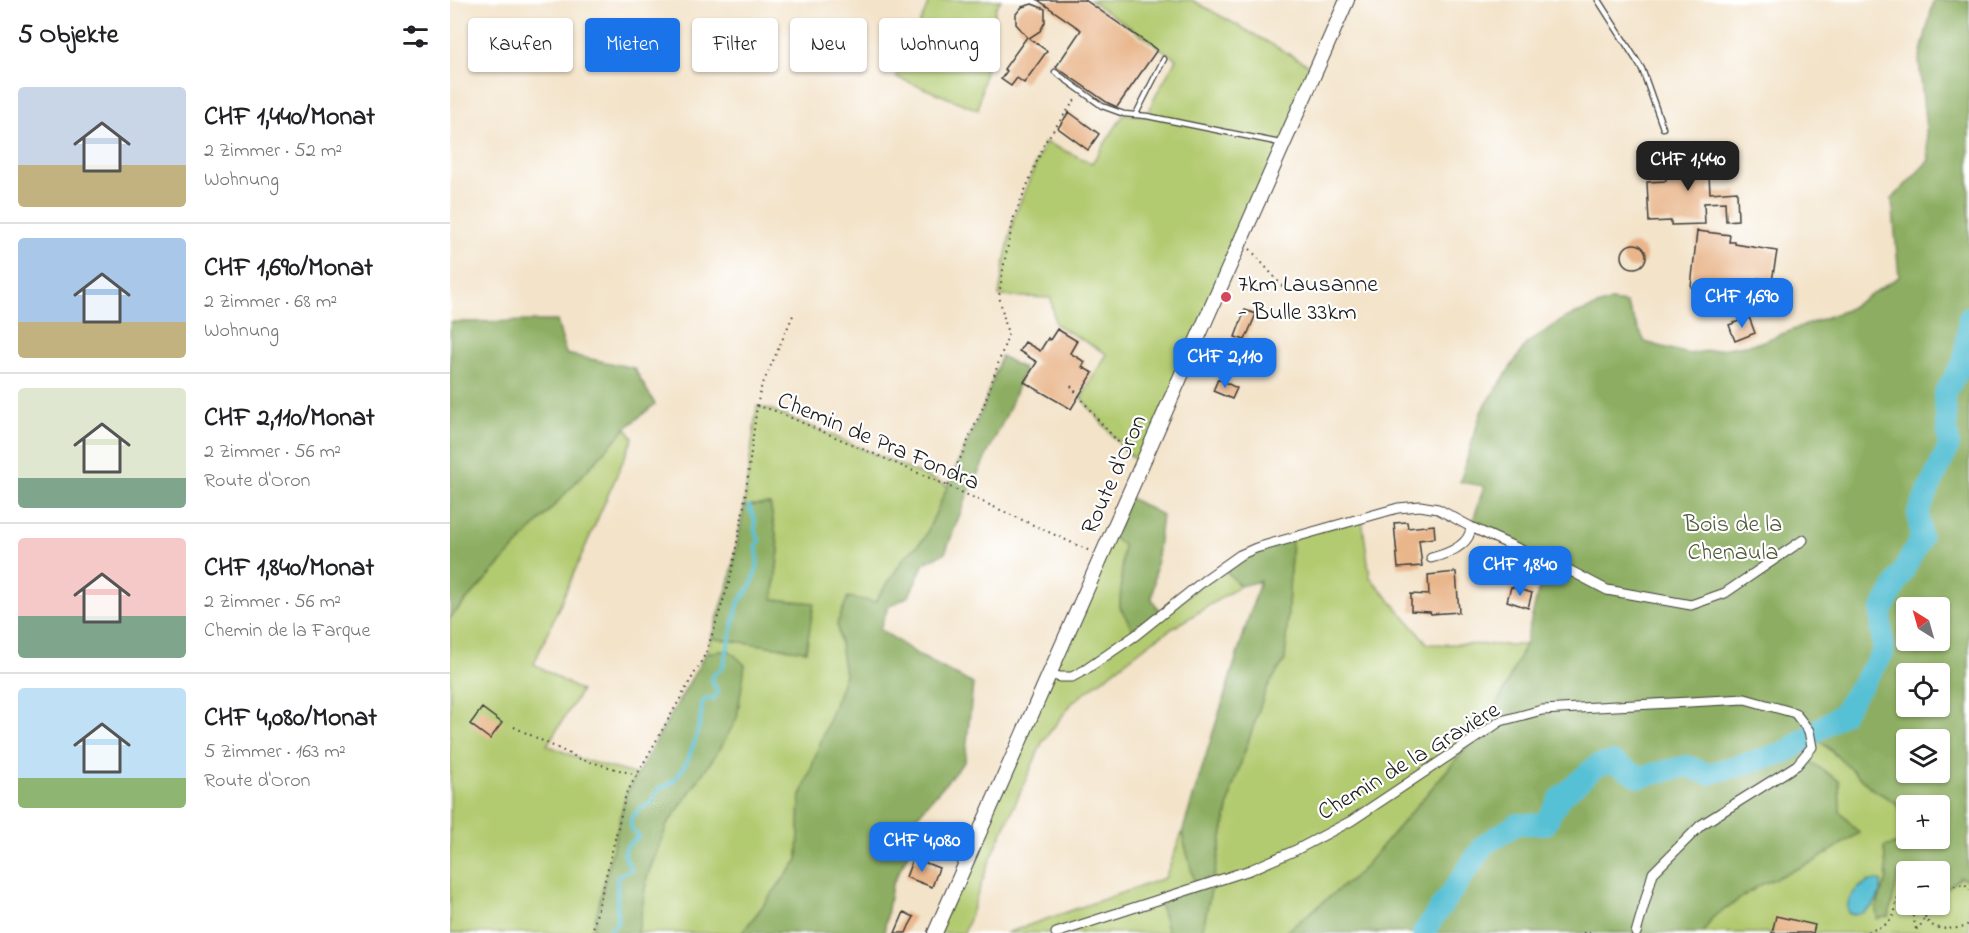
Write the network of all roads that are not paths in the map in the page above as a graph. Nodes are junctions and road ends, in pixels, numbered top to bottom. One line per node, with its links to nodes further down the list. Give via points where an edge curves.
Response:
1 (1347, 0): 7 (main road, Route d'Oron)
2 (1598, 0): 6 (lane, via 1642,69)
3 (1164, 59): 5 (lane)
4 (1055, 72): 5 (lane, via 1102,106)
5 (1136, 114): 7 (lane)
6 (1663, 128)
7 (1283, 144): 11 (main road, Route d'Oron)
8 (1471, 527): 9 (street, via 1546,558 1607,590 1691,605 1725,593); 10 (street, via 1463,544); 11 (street, via 1438,508 1398,508 1264,546 1240,555 1085,670 1072,676)
9 (1803, 540)
10 (1431, 558)
11 (1049, 674): 12 (main road, Route d'Oron)
12 (934, 933)
13 (1056, 933): 14 (street, Chemin de la Gravière, via 1240,873 1296,850 1351,821 1501,721 1542,710 1745,699 1795,713 1809,731 1812,747 1797,765 1701,825 1653,873)
14 (1636, 933)

